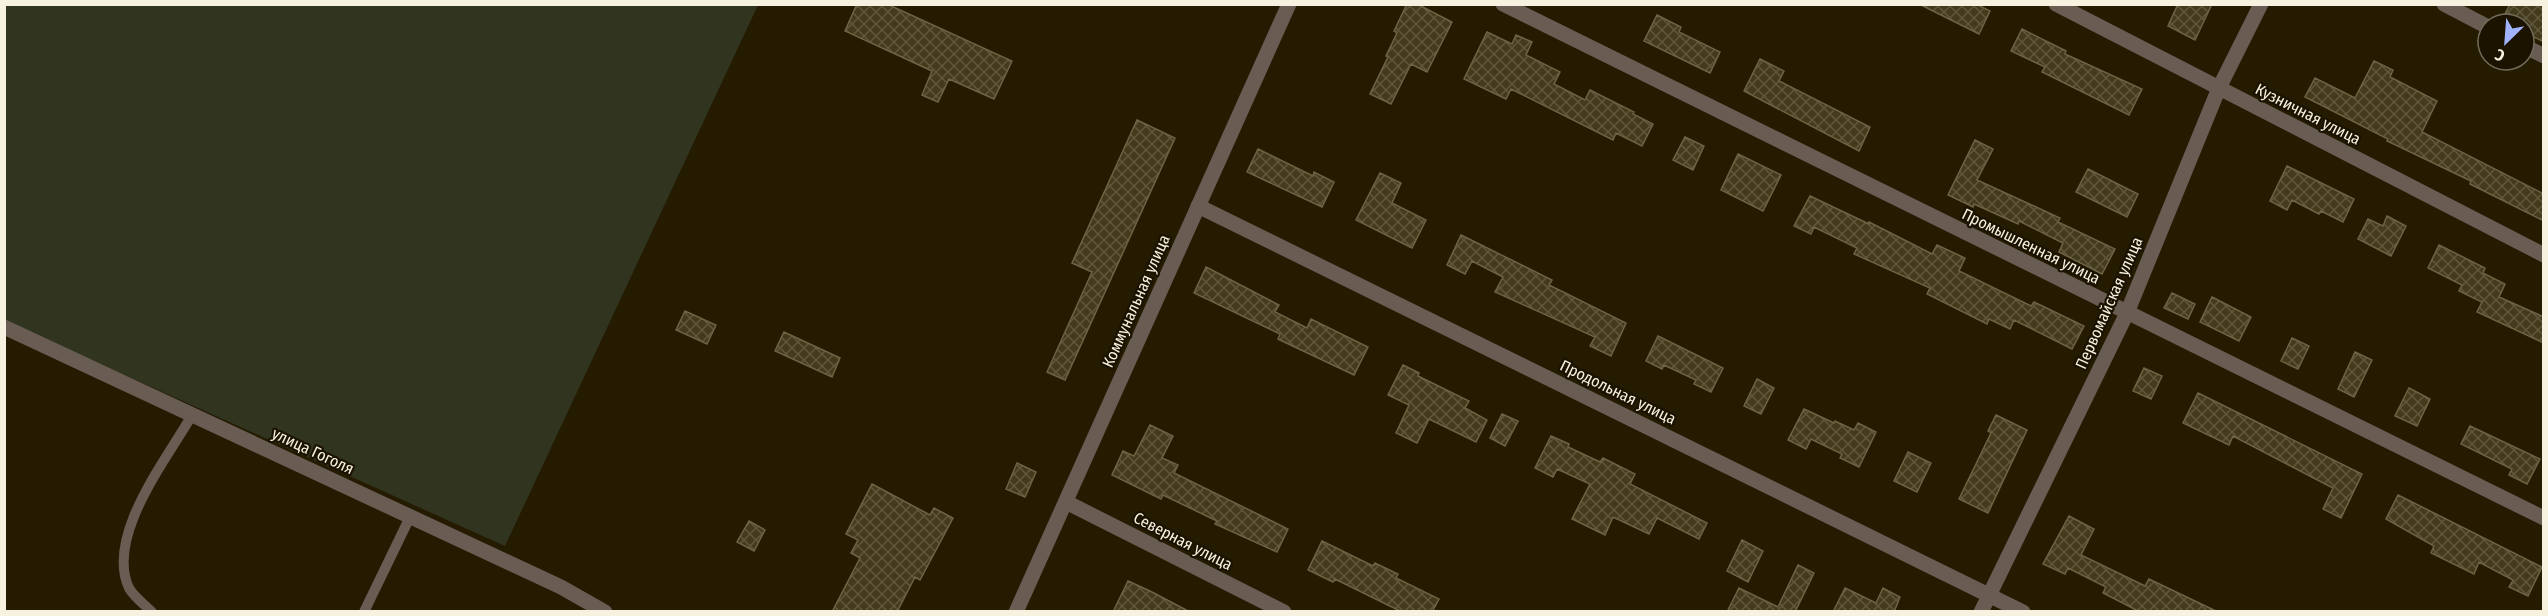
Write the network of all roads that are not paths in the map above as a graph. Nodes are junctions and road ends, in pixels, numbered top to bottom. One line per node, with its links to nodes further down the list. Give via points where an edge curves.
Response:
1 (1289, 4): 8 (street, Коммунальная улица)
2 (1503, 4): 10 (street, Промышленная улица)
3 (2056, 4): 7 (street, Кузничная улица)
4 (2261, 4): 7 (street, Первомайская улица)
5 (2444, 4): 6 (street)
6 (2476, 21)
7 (2219, 88): 9 (street, Кузничная улица); 10 (street, Первомайская улица)
8 (1198, 206): 13 (street, Коммунальная улица); 16 (street, Продольная улица)
9 (2544, 255)
10 (2127, 313): 15 (street, Промышленная улица); 16 (street, Первомайская улица)
11 (4, 327): 12 (street, улица Гоголя)
12 (192, 414): 14 (street, улица Гоголя); 17 (lane, via 136,509 127,540 124,573 130,591)
13 (1066, 502): 20 (street, Коммунальная улица); 21 (street, Северная улица)
14 (410, 517): 18 (lane); 19 (street, улица Гоголя, via 561,587)
15 (2544, 518)
16 (1989, 594): 22 (street, Первомайская улица); 23 (street, Продольная улица)
17 (152, 612)
18 (364, 612)
19 (605, 612)
20 (1016, 612)
21 (1284, 612)
22 (1981, 612)
23 (2023, 612)

